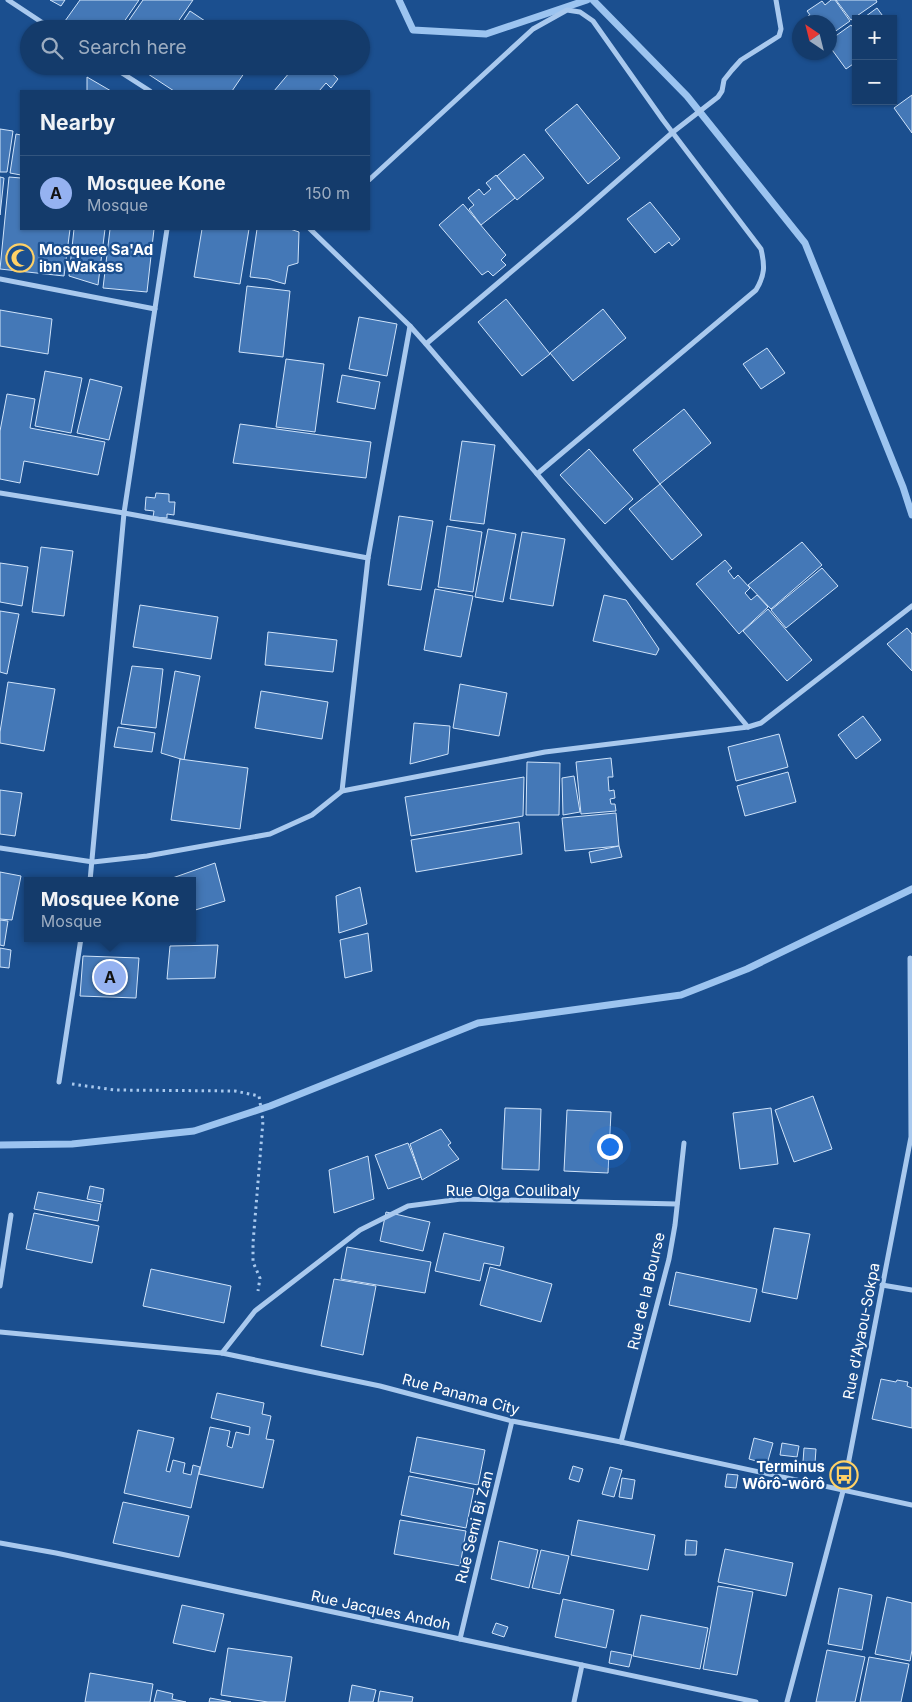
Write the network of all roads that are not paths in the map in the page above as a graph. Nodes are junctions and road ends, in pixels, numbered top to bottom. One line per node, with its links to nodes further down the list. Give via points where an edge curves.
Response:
1 (8, 0): 3 (street)
2 (776, 0): 6 (street, via 781,29 779,36 742,60 724,80 718,97)
3 (38, 20)
4 (125, 75): 5 (street)
5 (148, 90)
6 (673, 132): 7 (street, via 593,21 580,12 567,10 533,29); 13 (street); 14 (street, via 761,249 763,278 756,290)
7 (370, 179)
8 (167, 230): 11 (street)
9 (313, 230): 12 (street)
10 (0, 279): 11 (street)
11 (156, 309): 16 (street)
12 (410, 326): 13 (street); 17 (street)
13 (426, 344): 14 (street)
14 (537, 474): 19 (street)
15 (0, 493): 16 (street)
16 (124, 513): 17 (street); 22 (street)
17 (368, 558): 20 (street)
18 (912, 606): 19 (street, via 761,722)
19 (748, 727): 20 (street, via 545,752)
20 (342, 791): 22 (street, via 312,814 270,834 147,856)
21 (0, 848): 22 (street)
22 (92, 862): 23 (street)
23 (90, 877)
24 (80, 942): 26 (street)
25 (910, 958): 30 (street, Rue d'Ayaou-Sokpa, via 911,1137)
26 (59, 1082)
27 (684, 1143): 28 (street, Rue de la Bourse)
28 (677, 1204): 34 (street, Rue Olga Coulibaly, via 461,1200 408,1206 360,1230 255,1311); 36 (street, Rue de la Bourse, via 669,1259)
29 (11, 1215): 31 (street)
30 (882, 1285): 32 (street); 37 (street, Rue d'Ayaou-Sokpa)
31 (0, 1286)
32 (912, 1290)
33 (0, 1332): 34 (street, Rue Panama City)
34 (222, 1353): 35 (street, Rue Panama City, via 380,1386)
35 (512, 1421): 36 (street, Rue Panama City); 40 (street, Rue Semi Bi Zan)
36 (621, 1442): 37 (street, Rue Panama City)
37 (843, 1491): 38 (street, Rue Panama City); 44 (street, Rue d'Ayaou-Sokpa)
38 (912, 1505)
39 (0, 1542): 40 (street, Rue Jacques Andoh)
40 (460, 1639): 41 (street, Rue Jacques Andoh)
41 (582, 1665): 42 (street); 43 (street, Rue Jacques Andoh)
42 (574, 1702)
43 (756, 1702)
44 (787, 1702)

